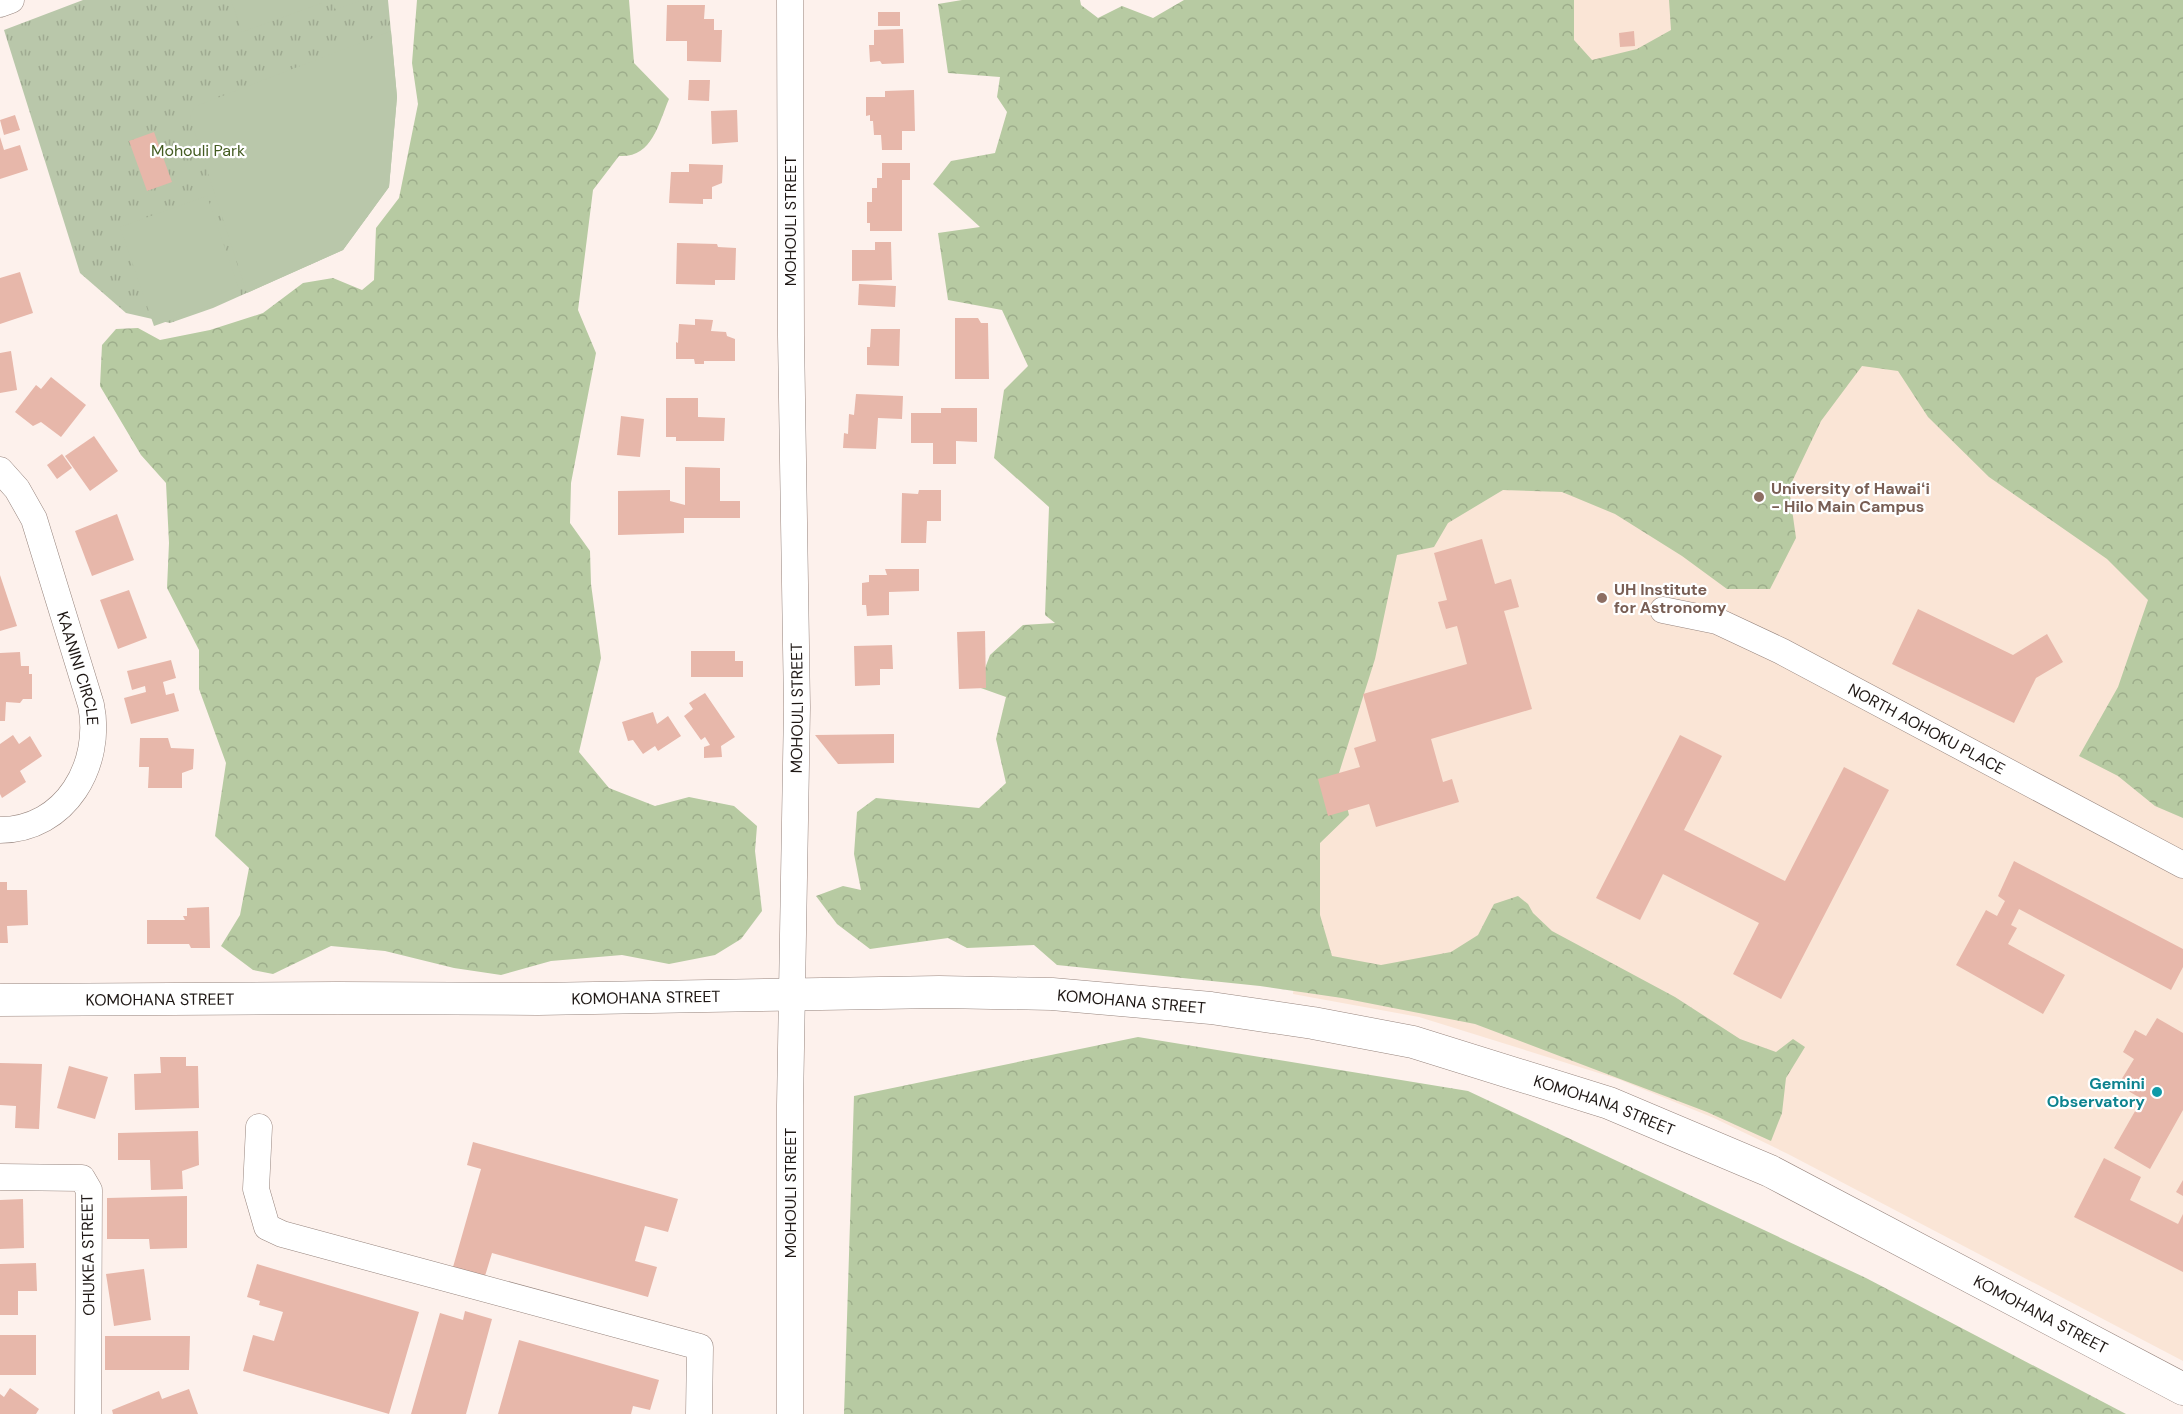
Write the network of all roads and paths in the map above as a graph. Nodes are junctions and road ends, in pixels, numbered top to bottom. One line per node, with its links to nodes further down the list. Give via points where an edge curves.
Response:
1 (11, 0): 3 (street)
2 (790, 0): 8 (street, MOHOULI STREET, via 797,707)
3 (0, 4)
4 (0, 470): 6 (street, KAANINI CIRCLE, via 17,489 34,519 91,705 94,727 85,772 66,800 38,820)
5 (1663, 610): 7 (street, NORTH AOHOKU PLACE, via 1717,621 1781,651)
6 (0, 830)
7 (2183, 864)
8 (791, 994): 9 (main road, KOMOHANA STREET, via 538,999); 12 (main road, KOMOHANA STREET, via 1052,994 1211,1008 1413,1042 1609,1102 1770,1171); 15 (street, MOHOULI STREET)
9 (0, 1000)
10 (259, 1127): 14 (street, via 256,1189 267,1227 700,1347)
11 (0, 1177): 13 (street, OHUKEA STREET, via 82,1178 89,1190)
12 (2183, 1389)
13 (88, 1414)
14 (699, 1414)
15 (790, 1414)

